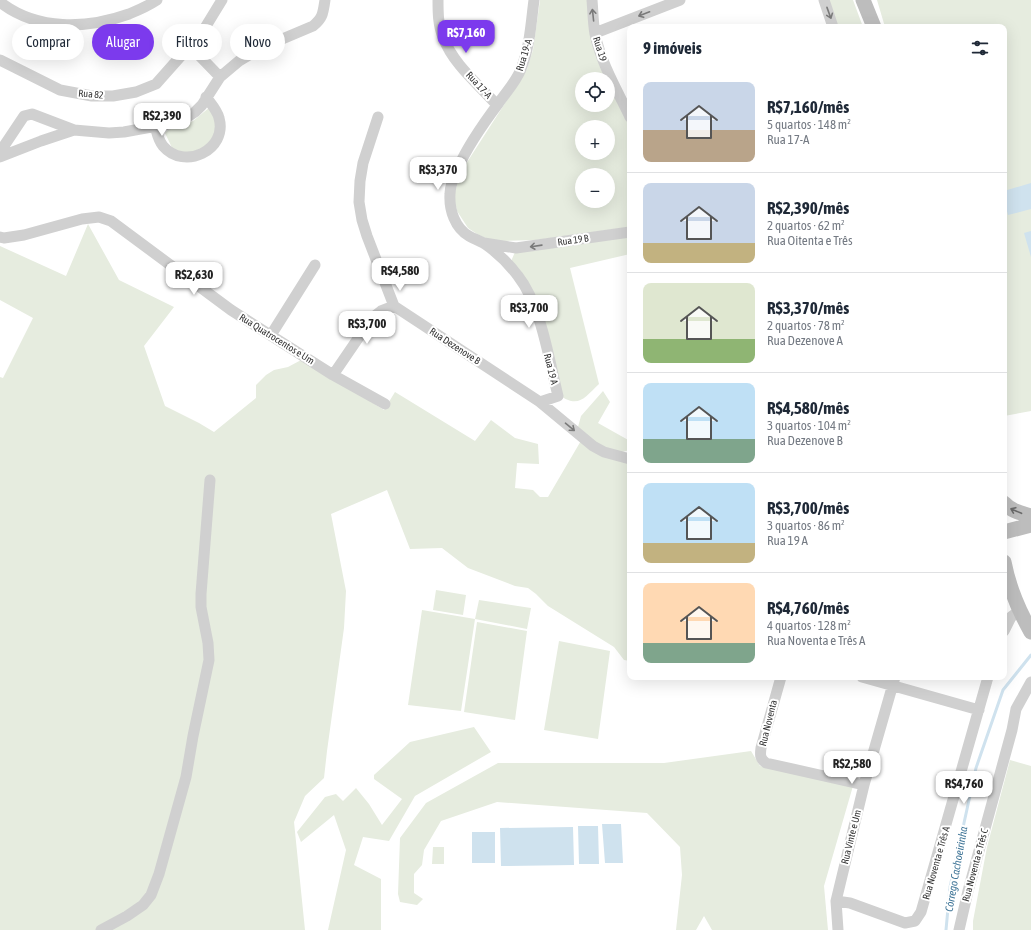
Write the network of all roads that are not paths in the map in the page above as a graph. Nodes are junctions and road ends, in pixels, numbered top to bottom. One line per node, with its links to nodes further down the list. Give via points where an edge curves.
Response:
1 (157, 0): 10 (street, via 115,19 74,25 30,19)
2 (222, 0): 11 (street, Rua 82)
3 (325, 0): 18 (street, via 322,17 313,26 261,48 239,61)
4 (438, 0): 20 (street, Rua 17-A, via 443,37 454,58)
5 (534, 0): 20 (street, Rua 19-A, via 529,41 522,68)
6 (592, 0): 14 (street, Rua 19, one-way to 6)
7 (680, 0): 14 (street, one-way to 14)
8 (824, 0): 12 (street, one-way to 12)
9 (863, 0): 13 (street)
10 (0, 2)
11 (207, 24)
12 (832, 24)
13 (873, 24)
14 (595, 33): 21 (street, Rua 19, via 607,68)
15 (0, 60): 16 (street, Rua 82, via 60,90 92,96 113,96 136,92 156,84)
16 (177, 60)
17 (204, 60): 18 (street)
18 (220, 77): 19 (street)
19 (206, 97): 23 (street, via 202,105 186,118); 23 (street, via 220,119 220,131 219,139 202,155 174,155 164,147)
20 (497, 104): 29 (street, Rua 19-A, via 465,152 453,178 450,192 450,206 455,221 468,236)
21 (627, 110)
22 (378, 117): 33 (street, via 363,162 359,202 367,236)
23 (155, 126): 24 (street, via 109,133)
24 (74, 130): 25 (street, via 28,114 24,116); 26 (street)
25 (0, 152)
26 (0, 157)
27 (627, 232): 30 (street, Rua 19 B, one-way to 30)
28 (0, 237): 34 (street, Rua Quatrocentos e Um, via 24,235 82,219 99,217 111,221 231,310)
29 (484, 243): 30 (street, Rua 19 B); 31 (street)
30 (516, 248): 31 (street)
31 (505, 261): 36 (street, Rua 19 A, via 523,282 540,322 558,396)
32 (315, 265): 34 (street)
33 (394, 306): 35 (street, via 372,318); 36 (street, Rua Dezenove B)
34 (271, 336): 35 (street, Rua Quatrocentos e Um)
35 (333, 375): 37 (street, Rua Quatrocentos e Um)
36 (540, 402): 38 (street, one-way to 38, via 598,449)
37 (386, 404)
38 (627, 458)
39 (210, 480): 57 (street, via 201,594 209,660 186,777 152,894 143,905)
40 (1007, 507): 41 (street, one-way to 40)
41 (1031, 516)
42 (1031, 525): 43 (street)
43 (1007, 531)
44 (1007, 573): 45 (street, via 1011,588)
45 (1011, 614): 46 (street); 47 (street)
46 (1007, 624)
47 (1031, 632)
48 (780, 680): 55 (street, Rua Noventa, via 761,748 762,760)
49 (987, 680): 53 (street, Rua Noventa e Três A)
50 (894, 681): 53 (street); 55 (street, Rua Vinte e Um)
51 (1031, 682): 54 (street, Rua Noventa e Três C, via 1016,709)
52 (1031, 698): 54 (street, Rua Noventa e Três C)
53 (978, 710): 56 (street, Rua Noventa e Três A, via 922,912 915,921 906,922)
54 (1012, 730): 59 (street, Rua Noventa e Três C)
55 (864, 785): 56 (street, Rua Vinte e Um)
56 (836, 901): 58 (street, Rua Vinte e Um)
57 (101, 930)
58 (838, 930)
59 (959, 930)

